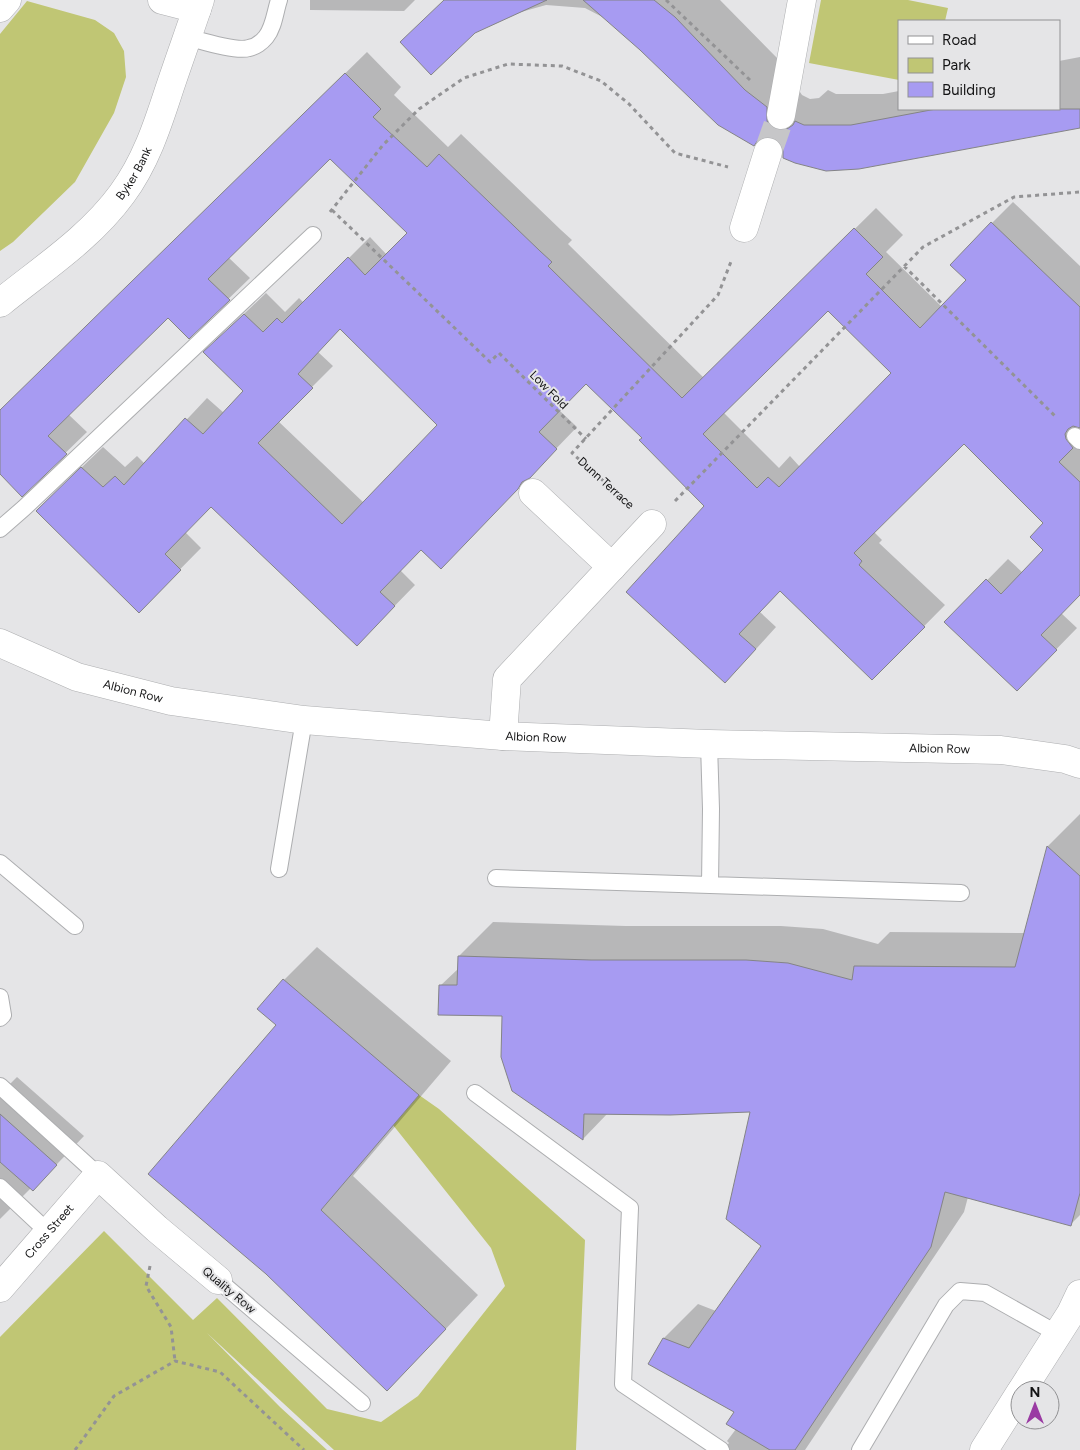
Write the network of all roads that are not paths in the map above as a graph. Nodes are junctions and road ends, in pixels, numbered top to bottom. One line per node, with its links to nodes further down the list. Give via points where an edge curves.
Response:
1 (7, 0): 6 (street)
2 (162, 0): 5 (street)
3 (278, 0): 7 (lane, via 266,37 249,48 239,49)
4 (802, 0): 8 (street)
5 (198, 4): 7 (street, Byker Bank)
6 (0, 8)
7 (187, 37): 12 (street, Byker Bank, via 151,143 122,194 84,235)
8 (783, 107)
9 (764, 164): 10 (street)
10 (744, 228)
11 (313, 235): 15 (lane)
12 (0, 303)
13 (533, 493): 16 (street)
14 (652, 524): 16 (street)
15 (0, 530)
16 (612, 566): 19 (street, via 507,679)
17 (0, 642): 18 (street, Albion Row, via 77,676 170,701)
18 (304, 720): 19 (street, Albion Row); 23 (lane)
19 (503, 736): 20 (street, Albion Row)
20 (709, 744): 21 (street, Albion Row, via 1001,750); 25 (lane)
21 (1080, 764)
22 (0, 864): 27 (lane)
23 (279, 869)
24 (496, 878): 25 (lane)
25 (710, 885): 26 (lane)
26 (961, 893)
27 (75, 926)
28 (0, 998): 29 (lane, via 3,1015)
29 (0, 1018)
30 (0, 1086): 32 (lane)
31 (475, 1093): 41 (lane, via 630,1208 623,1384)
32 (98, 1175): 34 (street, Cross Street); 35 (street, Quality Row)
33 (0, 1187): 34 (lane)
34 (48, 1232): 36 (street, Cross Street)
35 (218, 1280): 39 (lane, Quality Row)
36 (0, 1288)
37 (1072, 1314): 38 (street); 42 (lane, via 985,1293 960,1291 946,1305)
38 (1029, 1380)
39 (362, 1402)
40 (1010, 1409): 43 (street)
41 (721, 1450)
42 (860, 1450)
43 (984, 1450)

